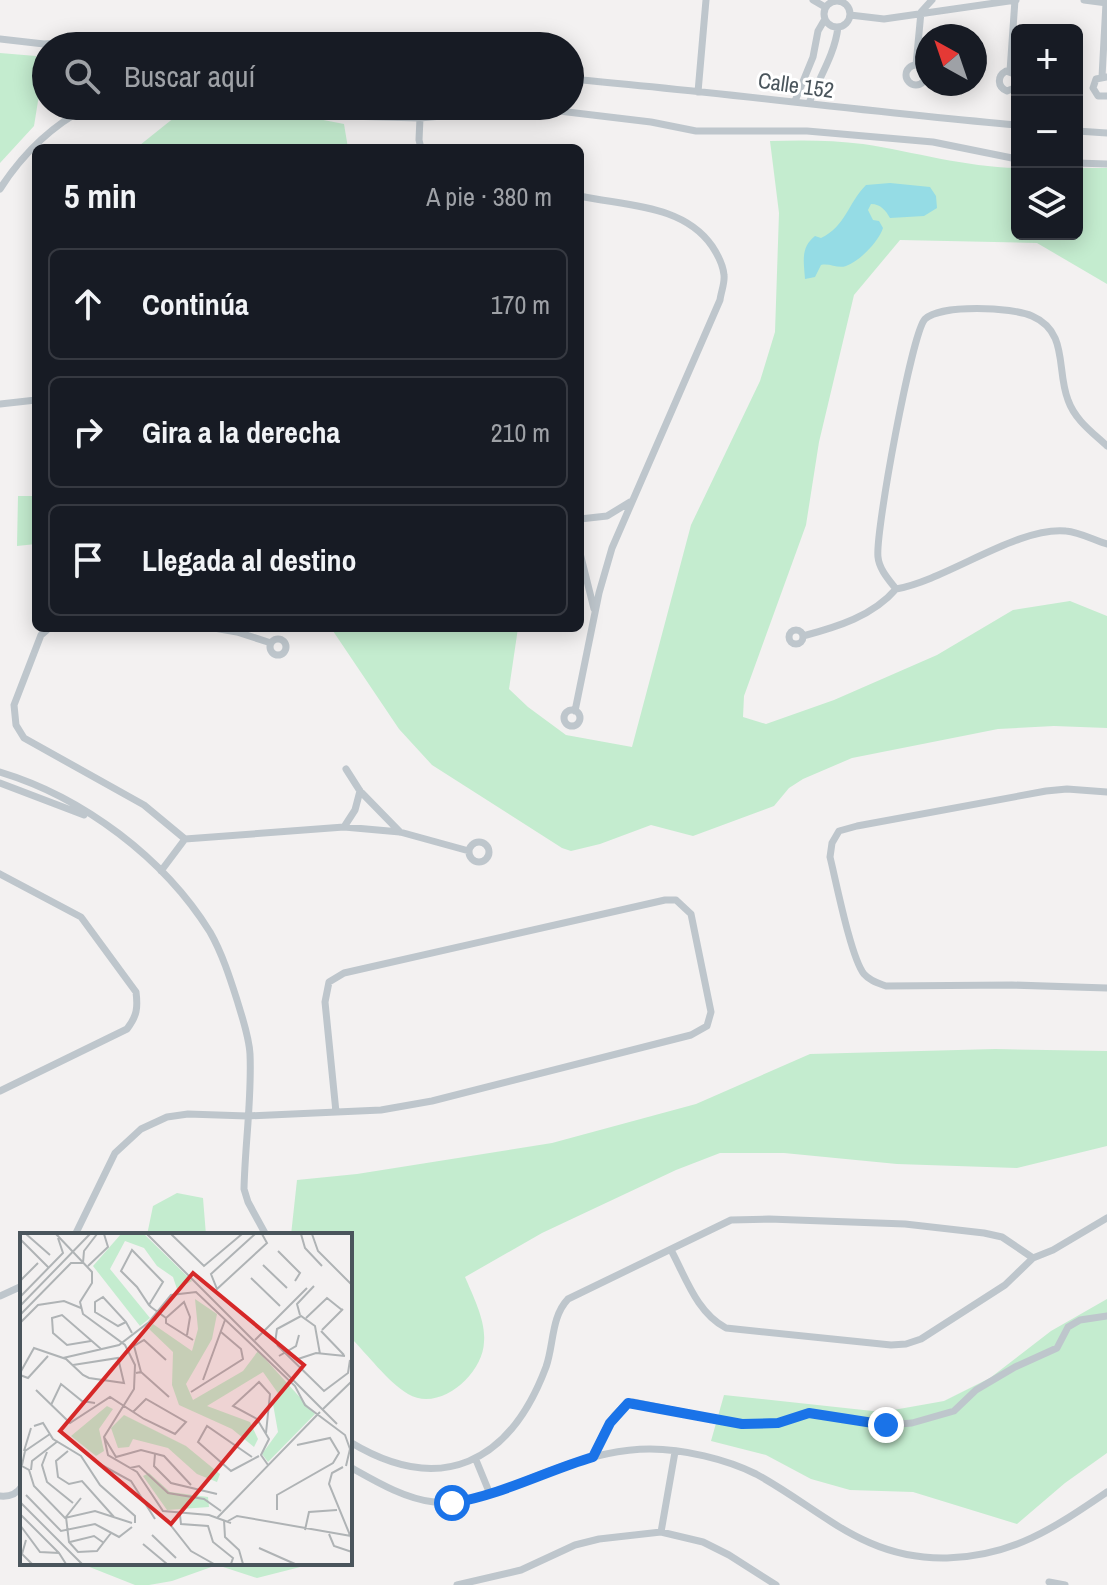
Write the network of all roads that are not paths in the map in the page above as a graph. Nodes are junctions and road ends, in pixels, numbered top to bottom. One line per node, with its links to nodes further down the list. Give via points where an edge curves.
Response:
1 (706, 0): 22 (street)
2 (813, 0): 8 (street)
3 (932, 0): 10 (street)
4 (946, 0): 9 (street)
5 (1016, 0): 9 (street); 14 (street)
6 (1084, 0): 7 (street)
7 (1107, 3): 19 (street)
8 (825, 7): 11 (street, via 841,1); 12 (street)
9 (952, 8): 10 (street)
10 (921, 12): 11 (street, via 884,19); 13 (street)
11 (850, 15): 15 (street)
12 (825, 19): 15 (street); 24 (street)
13 (920, 24)
14 (1015, 24)
15 (838, 27): 25 (street, via 836,44)
16 (0, 39): 17 (street)
17 (32, 43)
18 (1011, 73): 21 (street, via 1001,75 999,85)
19 (1104, 77): 23 (street, via 1094,82 1094,91)
20 (584, 80): 22 (street, Calle 152)
21 (1011, 89)
22 (698, 92): 24 (street, Calle 152)
23 (1107, 96)
24 (795, 101): 25 (street, Calle 152)
25 (809, 103): 29 (street, Calle 152)
26 (584, 114): 35 (street, via 696,131 807,131 933,142)
27 (67, 120): 32 (street)
28 (420, 120): 33 (street)
29 (1011, 124)
30 (1083, 131): 31 (street)
31 (1107, 133)
32 (36, 144)
33 (421, 144)
34 (32, 147): 38 (street)
35 (1011, 158)
36 (1083, 163): 37 (street)
37 (1107, 164)
38 (0, 189)
39 (584, 197): 43 (street, via 687,221 705,236 725,277 720,300)
40 (32, 400): 41 (street)
41 (0, 404)
42 (1107, 446): 47 (street, via 1082,424 1066,398 1051,328 1033,316 982,308 936,313 924,320 908,368 879,545 878,559)
43 (630, 502): 44 (street, via 607,516); 48 (street)
44 (584, 519)
45 (1107, 544): 47 (street, via 1067,531 1050,532)
46 (584, 569): 48 (street)
47 (896, 589): 51 (street, via 862,615)
48 (595, 612): 53 (street)
49 (44, 632): 62 (street, via 14,705 24,738 144,805)
50 (237, 632): 52 (street)
51 (803, 636)
52 (271, 643)
53 (575, 711)
54 (346, 769): 57 (street)
55 (0, 772): 59 (street, via 63,797)
56 (0, 783): 59 (street)
57 (360, 791): 60 (street); 61 (street)
58 (1107, 792): 66 (street, via 1046,791 857,826 839,831 830,857 856,955 873,982)
59 (97, 820): 64 (street)
60 (344, 827): 61 (street); 62 (street)
61 (400, 832): 63 (street)
62 (185, 839): 64 (street)
63 (469, 851)
64 (161, 871): 69 (street, via 211,934 229,976 250,1052)
65 (0, 874): 67 (street, via 81,917 136,992 138,1006 127,1029)
66 (1107, 988)
67 (0, 1091)
68 (336, 1112): 68 (street, via 325,1002 329,982 344,973 665,900 676,900 691,914 711,1012 707,1026 691,1035 432,1101); 69 (street)
69 (247, 1116): 71 (street, via 188,1114 141,1129 115,1153); 72 (street, via 244,1189)
70 (1107, 1218): 74 (street)
71 (76, 1233)
72 (265, 1233)
73 (671, 1250): 74 (street, via 731,1220 769,1219 984,1233 1002,1237); 74 (street, via 700,1305 726,1328 891,1345 921,1339 1005,1285); 81 (street, via 568,1299 560,1308 535,1394 507,1437)
74 (1033, 1258)
75 (20, 1287): 76 (street)
76 (0, 1296)
77 (1107, 1316): 80 (street, via 1068,1327 1057,1348 1015,1367 940,1416 886,1425 809,1413 750,1425 633,1402 615,1416)
78 (352, 1443): 81 (street, via 401,1465 433,1468)
79 (675, 1452): 80 (street, via 651,1449); 84 (street, via 754,1473 870,1545 906,1555 947,1558 997,1551 1036,1538); 87 (street)
80 (593, 1457): 85 (street)
81 (476, 1460): 85 (street)
82 (352, 1468): 85 (street, via 431,1502)
83 (20, 1489): 86 (street)
84 (1107, 1492)
85 (490, 1494)
86 (0, 1496)
87 (661, 1532): 89 (street, via 575,1545 521,1570); 90 (street, via 703,1542)
88 (1049, 1582): 91 (street)
89 (457, 1585)
90 (776, 1585)
91 (1065, 1585)

